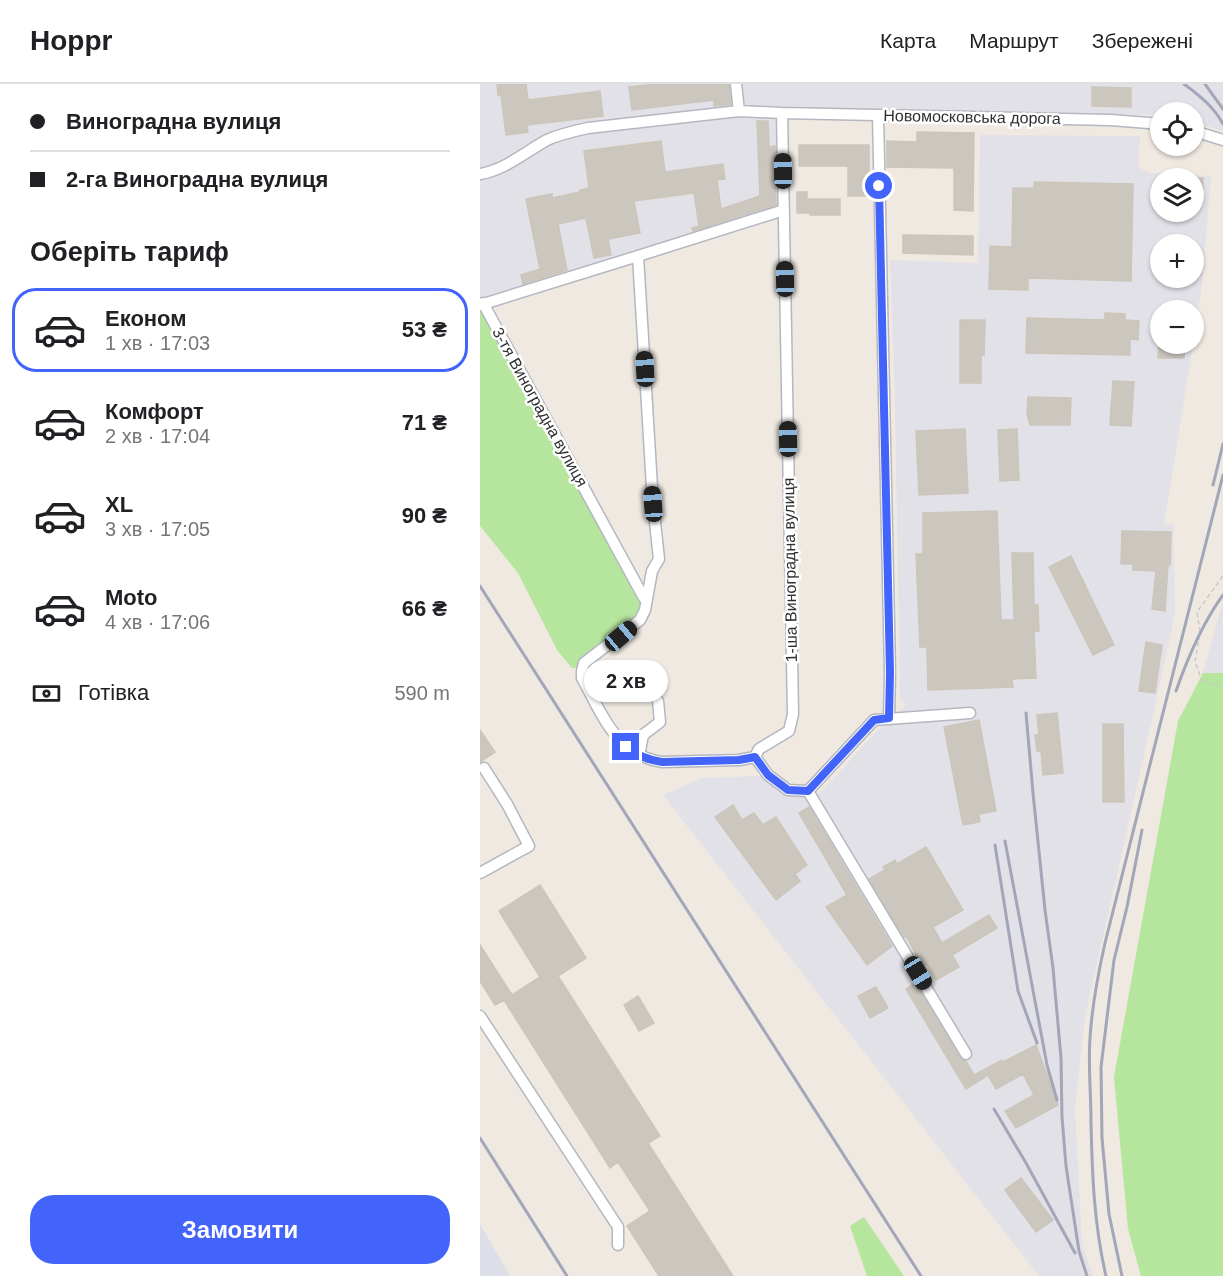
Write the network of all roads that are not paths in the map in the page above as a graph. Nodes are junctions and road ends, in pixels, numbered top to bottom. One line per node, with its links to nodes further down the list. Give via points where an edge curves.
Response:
1 (736, 84): 2 (street)
2 (739, 111): 3 (street, Новомосковська дорога); 8 (street, Новомосковська дорога, via 568,132)
3 (782, 113): 4 (street, Новомосковська дорога); 9 (street, 1-ша Виноградна вулиця)
4 (878, 115): 5 (street, Новомосковська дорога); 15 (street)
5 (1150, 123)
6 (1204, 134): 7 (street)
7 (1223, 140)
8 (480, 174)
9 (784, 210): 10 (street, 3-тя Виноградна вулиця); 17 (street, 1-ша Виноградна вулиця, via 793,714 789,731 759,749)
10 (638, 256): 11 (street, 3-тя Виноградна вулиця); 16 (street, via 659,559 652,571 640,620 584,663 582,678 615,735)
11 (482, 304): 12 (street, 3-тя Виноградна вулиця)
12 (644, 598)
13 (658, 701): 16 (street, via 660,722 643,735)
14 (970, 713): 15 (street)
15 (889, 718): 19 (street, via 874,720)
16 (639, 756): 17 (street, via 662,762)
17 (755, 757): 19 (street, via 768,775 788,790)
18 (484, 768): 20 (street, via 529,846)
19 (808, 791): 22 (street)
20 (480, 873)
21 (480, 1016): 23 (street, via 618,1227)
22 (966, 1054)
23 (618, 1245)

